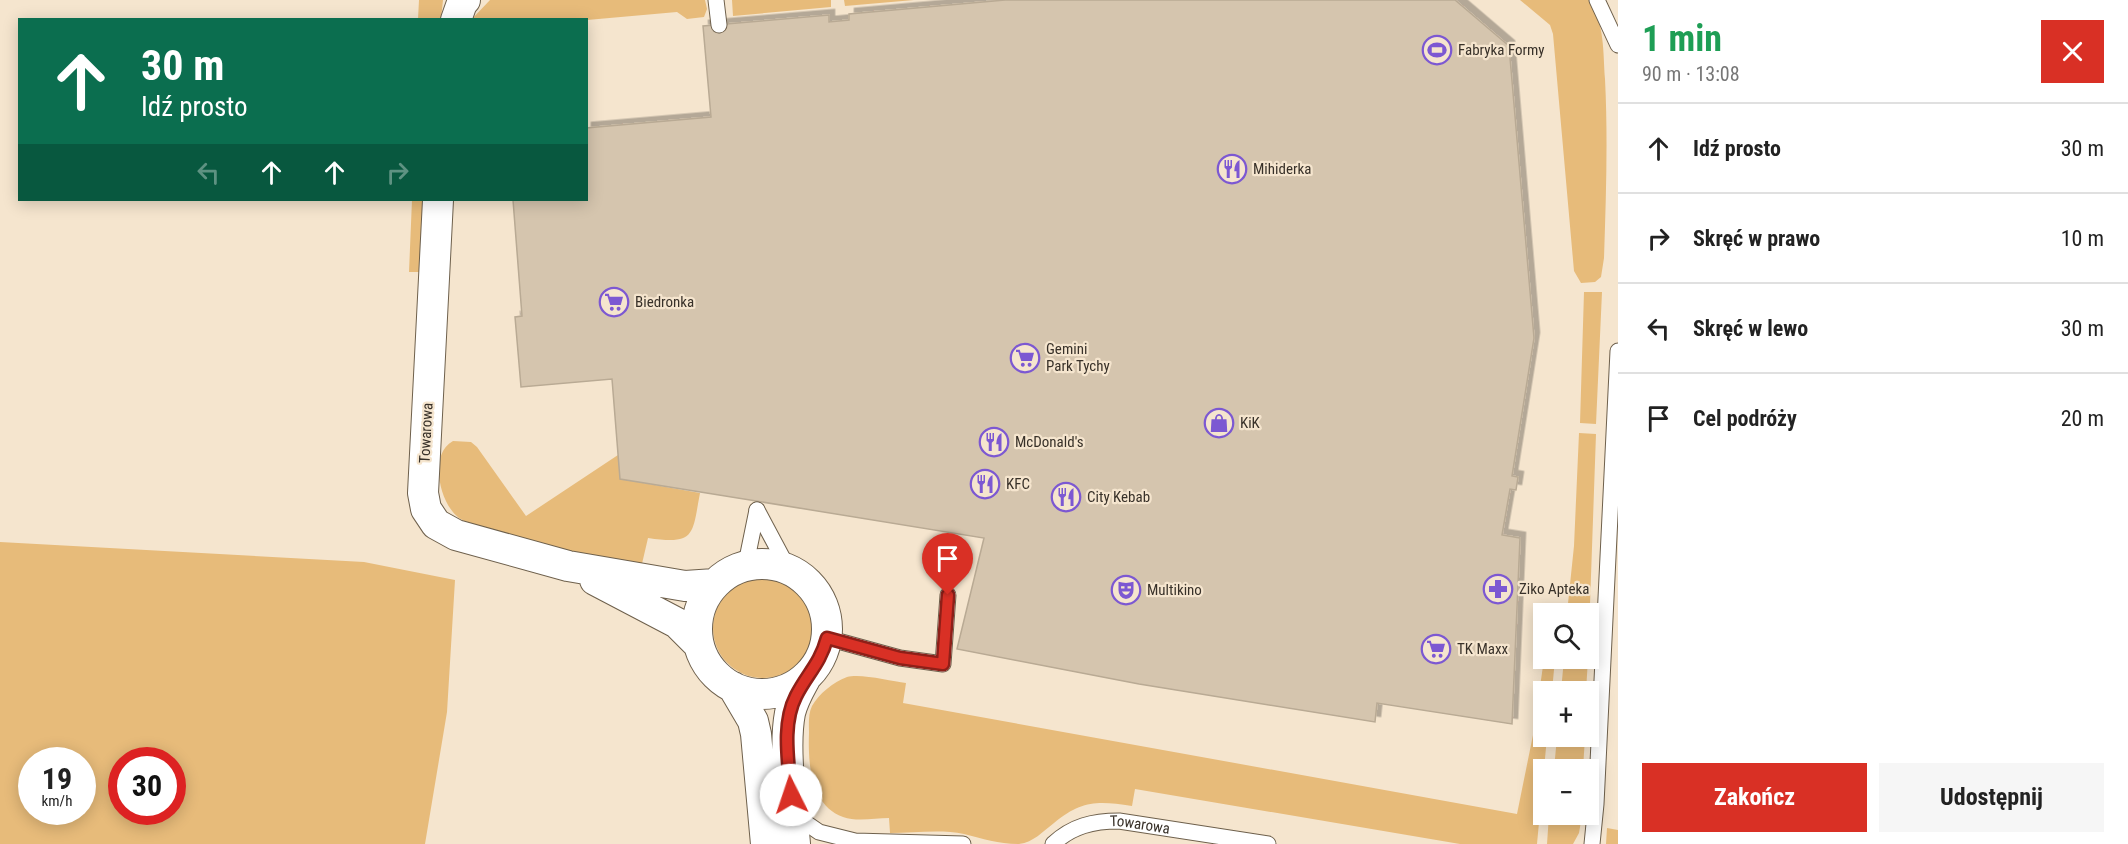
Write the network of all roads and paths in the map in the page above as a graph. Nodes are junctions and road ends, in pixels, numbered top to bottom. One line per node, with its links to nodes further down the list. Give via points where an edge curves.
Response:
1 (465, 0): 4 (street)
2 (716, 0): 5 (lane)
3 (1597, 0): 6 (lane)
4 (457, 18)
5 (719, 25)
6 (1618, 45)
7 (438, 201): 9 (street, Towarowa, via 423,493 426,508 436,524 456,535)
8 (1618, 351): 24 (lane)
9 (568, 566): 12 (street, Towarowa, via 685,586); 15 (street, Towarowa, via 677,623)
10 (741, 568): 11 (street, via 774,565); 11 (lane, via 748,554 757,510); 12 (street)
11 (789, 570): 14 (street, via 806,581 818,596)
12 (715, 584): 15 (street, via 700,610)
13 (948, 595): 14 (lane, via 943,664 900,658)
14 (827, 638): 16 (street, via 818,664)
15 (699, 645): 17 (street, via 707,665)
16 (805, 679): 17 (street, via 779,692 762,695); 18 (street, via 790,714)
17 (733, 687): 19 (street, via 753,721 756,734)
18 (792, 813): 20 (street); 21 (lane, via 833,837 855,841)
19 (766, 844)
20 (795, 844)
21 (963, 844)
22 (1053, 844): 23 (lane, Towarowa, via 1069,831 1100,821)
23 (1268, 844)
24 (1592, 844)

